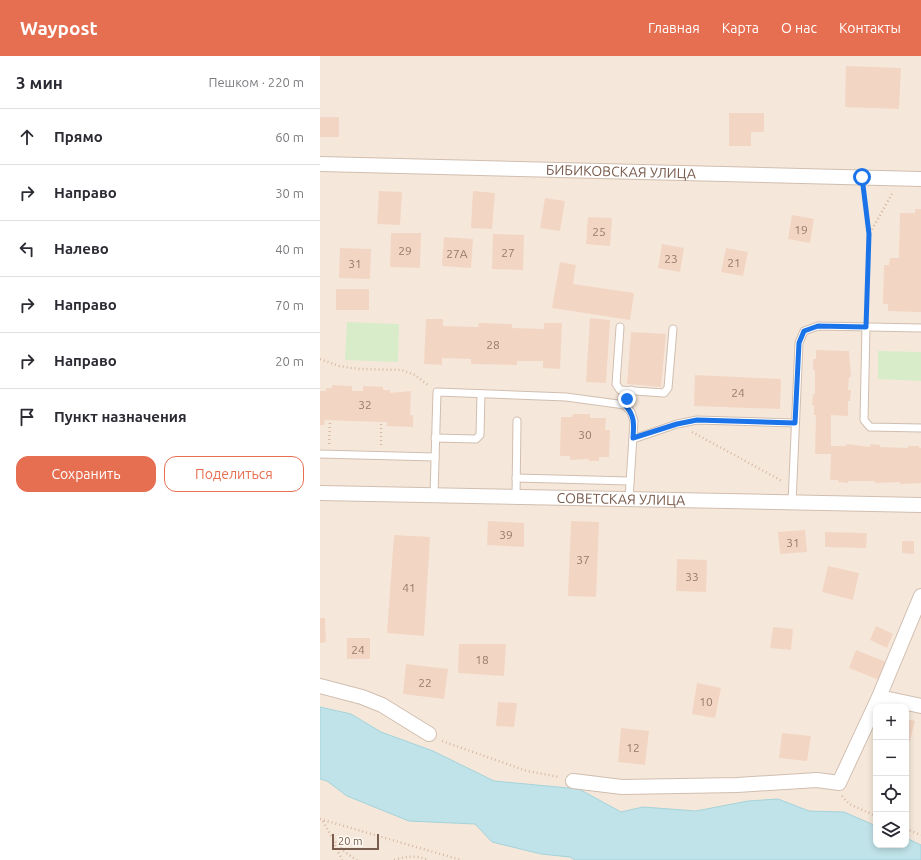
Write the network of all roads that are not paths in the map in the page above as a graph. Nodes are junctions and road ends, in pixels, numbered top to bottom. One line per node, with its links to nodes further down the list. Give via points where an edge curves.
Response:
1 (320, 164): 2 (street, БИБИКОВСКАЯ УЛИЦА)
2 (921, 178)
3 (620, 327): 7 (lane, via 616,384 620,390)
4 (866, 327): 5 (lane); 11 (lane, via 818,326 804,331 799,343); 12 (lane, via 864,420 870,427)
5 (921, 328)
6 (673, 329): 7 (lane, via 668,388 664,393)
7 (630, 390): 9 (lane)
8 (481, 394): 9 (lane, via 566,397); 13 (lane, via 480,435 476,439); 13 (lane, via 437,392)
9 (625, 405): 14 (lane, via 634,420)
10 (517, 421): 17 (lane)
11 (795, 423): 14 (lane, via 697,420); 23 (lane)
12 (921, 428)
13 (435, 438): 16 (lane)
14 (633, 438): 18 (lane)
15 (320, 454): 16 (lane)
16 (435, 457): 20 (lane)
17 (516, 478): 18 (lane); 21 (lane)
18 (630, 481): 22 (lane)
19 (320, 493): 20 (street, СОВЕТСКАЯ УЛИЦА)
20 (434, 495): 21 (street, СОВЕТСКАЯ УЛИЦА)
21 (516, 497): 22 (street, СОВЕТСКАЯ УЛИЦА)
22 (629, 499): 23 (street, СОВЕТСКАЯ УЛИЦА)
23 (792, 503): 24 (street, СОВЕТСКАЯ УЛИЦА)
24 (921, 505)
25 (921, 596): 27 (street)
26 (320, 686): 29 (street, via 382,705)
27 (879, 697): 28 (street); 30 (street, via 839,784 818,780 729,786 622,787)
28 (921, 706)
29 (429, 734)
30 (572, 781)

